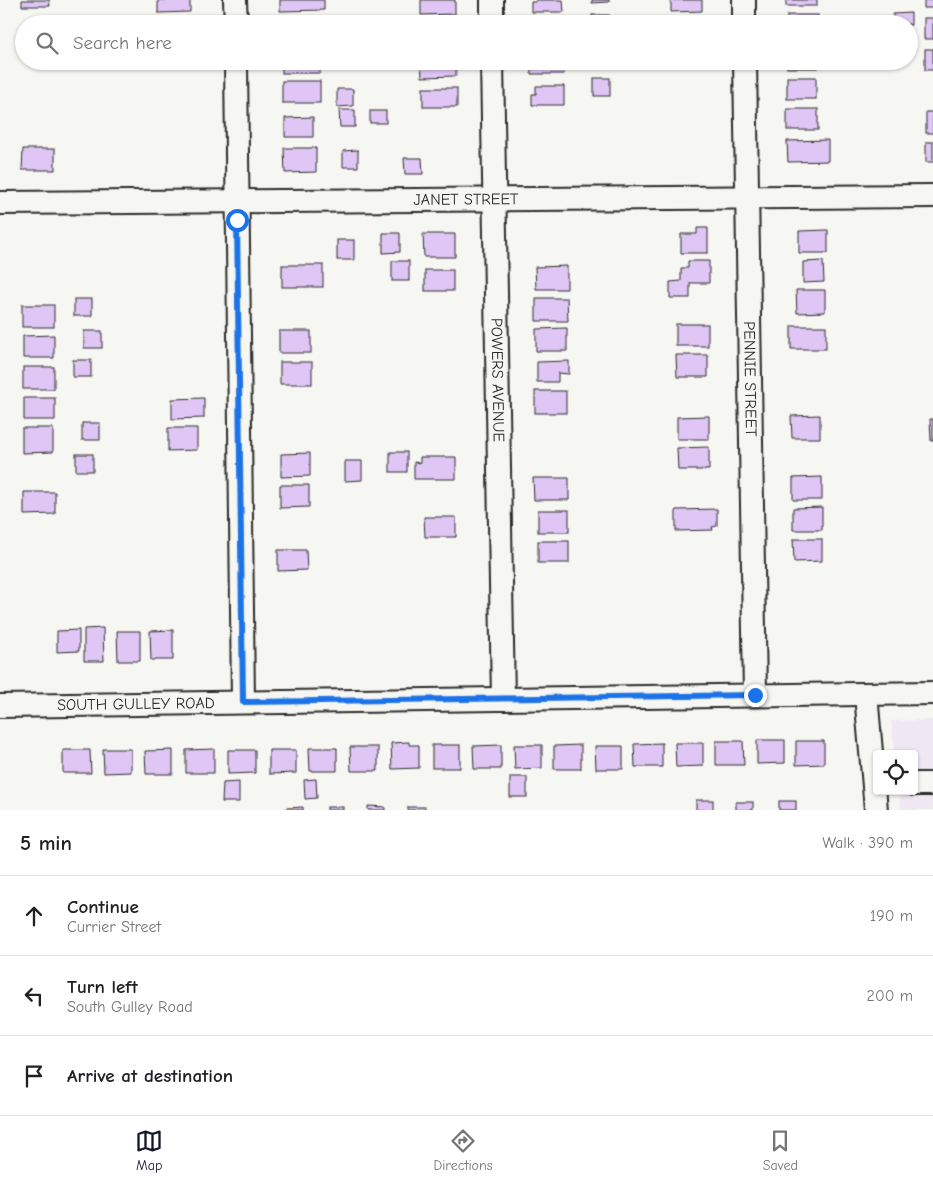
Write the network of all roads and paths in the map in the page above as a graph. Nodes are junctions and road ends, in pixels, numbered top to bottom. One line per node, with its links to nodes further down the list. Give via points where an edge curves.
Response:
1 (235, 0): 4 (street)
2 (492, 0): 5 (street)
3 (744, 0): 6 (street)
4 (236, 15)
5 (492, 15)
6 (744, 15)
7 (236, 70): 13 (street)
8 (492, 70): 12 (street, POWERS AVENUE)
9 (745, 70): 11 (street, PENNIE STREET)
10 (933, 196): 11 (street, JANET STREET)
11 (747, 197): 12 (street, JANET STREET); 17 (street, PENNIE STREET)
12 (494, 198): 13 (street, JANET STREET); 18 (street, POWERS AVENUE)
13 (237, 200): 14 (street, JANET STREET); 19 (street)
14 (0, 202)
15 (933, 693): 16 (street, SOUTH GULLEY ROAD)
16 (866, 694): 17 (street, SOUTH GULLEY ROAD); 21 (street)
17 (755, 695): 18 (street, SOUTH GULLEY ROAD)
18 (503, 699): 19 (street, SOUTH GULLEY ROAD)
19 (243, 702): 20 (street, SOUTH GULLEY ROAD)
20 (0, 706)
21 (873, 764)
22 (918, 784): 23 (street)
23 (933, 784)
24 (875, 795): 25 (street)
25 (876, 810)

